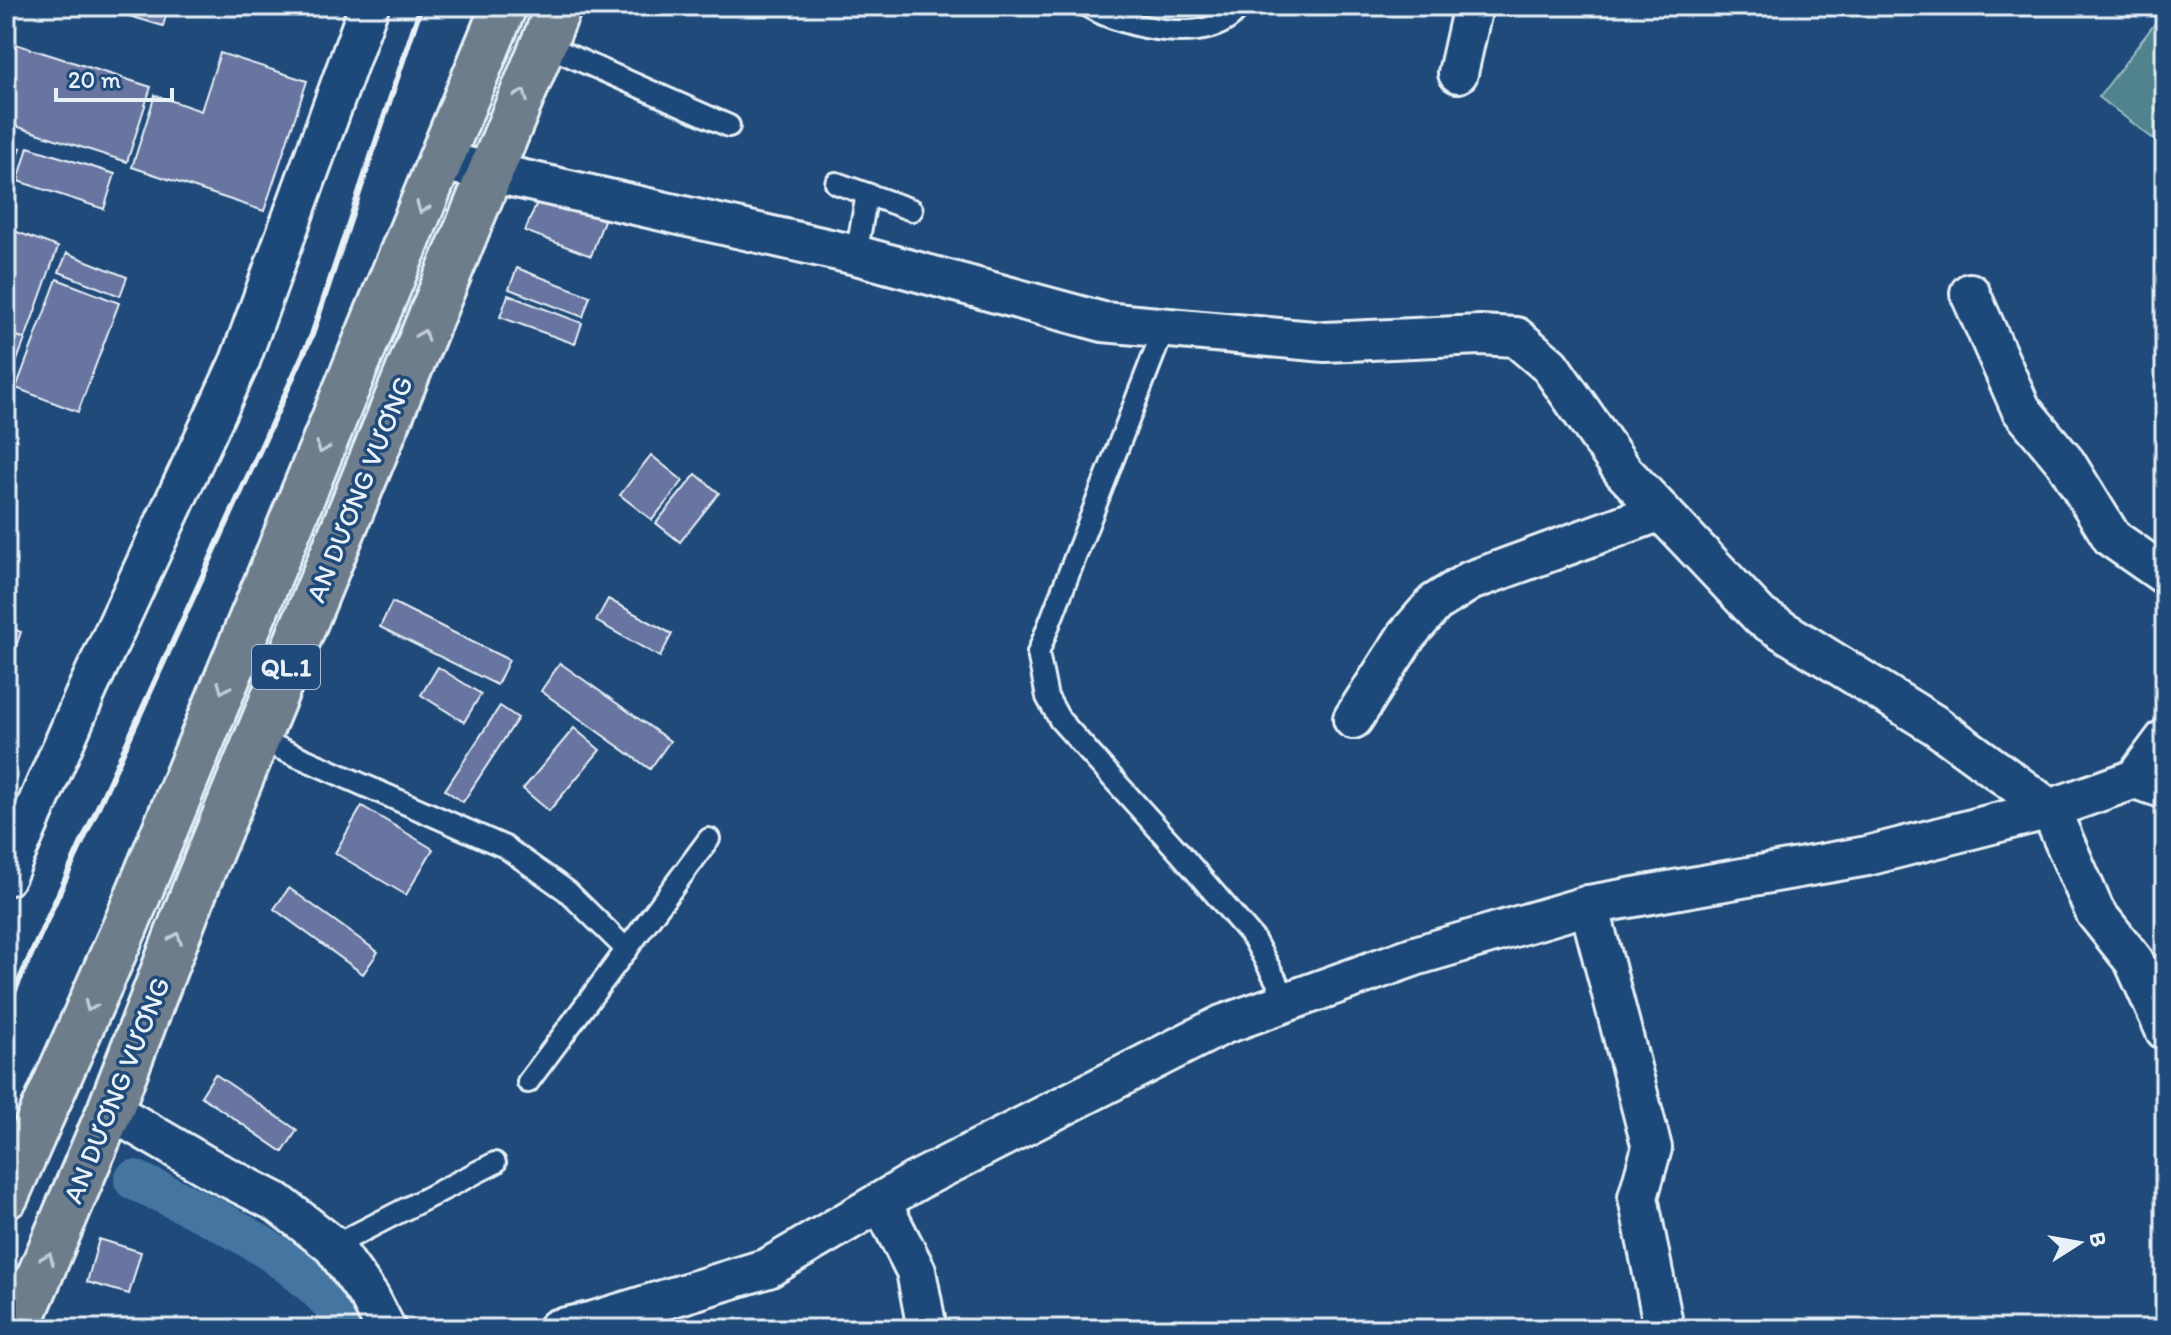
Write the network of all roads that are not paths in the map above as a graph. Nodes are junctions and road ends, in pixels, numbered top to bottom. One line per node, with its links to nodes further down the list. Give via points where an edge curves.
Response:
1 (369, 6): 26 (street, via 240,361)
2 (504, 6): 9 (main road, AN DƯƠNG VƯƠNG / QL.1)
3 (1087, 6): 4 (lane, via 1121,22 1176,32 1223,23)
4 (1240, 6)
5 (1473, 6): 7 (street)
6 (551, 25): 8 (lane); 10 (main road, AN DƯƠNG VƯƠNG / QL.1, one-way to 6)
7 (1458, 73)
8 (729, 126)
9 (441, 161): 10 (street); 25 (main road, AN DƯƠNG VƯƠNG / QL.1, one-way to 25)
10 (490, 171): 14 (street); 20 (main road, AN DƯƠNG VƯƠNG / QL.1, one-way to 10)
11 (836, 183): 12 (lane)
12 (867, 194): 13 (lane); 14 (lane)
13 (912, 210)
14 (856, 255): 16 (street, via 1103,322)
15 (1970, 293): 18 (street, via 2021,409 2066,463 2112,538)
16 (1164, 328): 17 (street, via 1325,342 1516,337 1550,366 1623,471); 30 (lane, via 1038,653 1047,697 1060,720 1253,938)
17 (1661, 511): 19 (street, via 1470,581 1435,603 1407,635); 23 (street, via 1761,617 1935,725)
18 (2165, 575)
19 (1353, 719)
20 (256, 738): 27 (main road, AN DƯƠNG VƯƠNG / QL.1); 29 (lane, via 505,847 567,891)
21 (2165, 739): 22 (street)
22 (2150, 784): 23 (street)
23 (2050, 809): 28 (street, via 1867,856); 31 (street, via 2095,912 2134,961)
24 (709, 839): 29 (lane)
25 (152, 860): 27 (main road); 35 (main road, AN DƯƠNG VƯƠNG / QL.1, one-way to 35)
26 (6, 876)
27 (199, 879): 33 (main road, AN DƯƠNG VƯƠNG / QL.1, one-way to 27)
28 (1589, 905): 30 (street, via 1415,956); 43 (street, via 1652,1148 1638,1197)
29 (627, 950): 32 (lane)
30 (1288, 1002): 36 (street, via 1222,1025)
31 (2165, 1030)
32 (528, 1082)
33 (110, 1110): 37 (street, via 278,1203); 39 (main road, AN DƯƠNG VƯƠNG / QL.1, one-way to 33)
34 (495, 1163): 37 (lane)
35 (6, 1196)
36 (881, 1202): 38 (street, via 768,1268); 42 (street, via 916,1271)
37 (333, 1246): 40 (street)
38 (624, 1321): 41 (street)
39 (17, 1329)
40 (386, 1329)
41 (557, 1329)
42 (927, 1329)
43 (1664, 1329)

